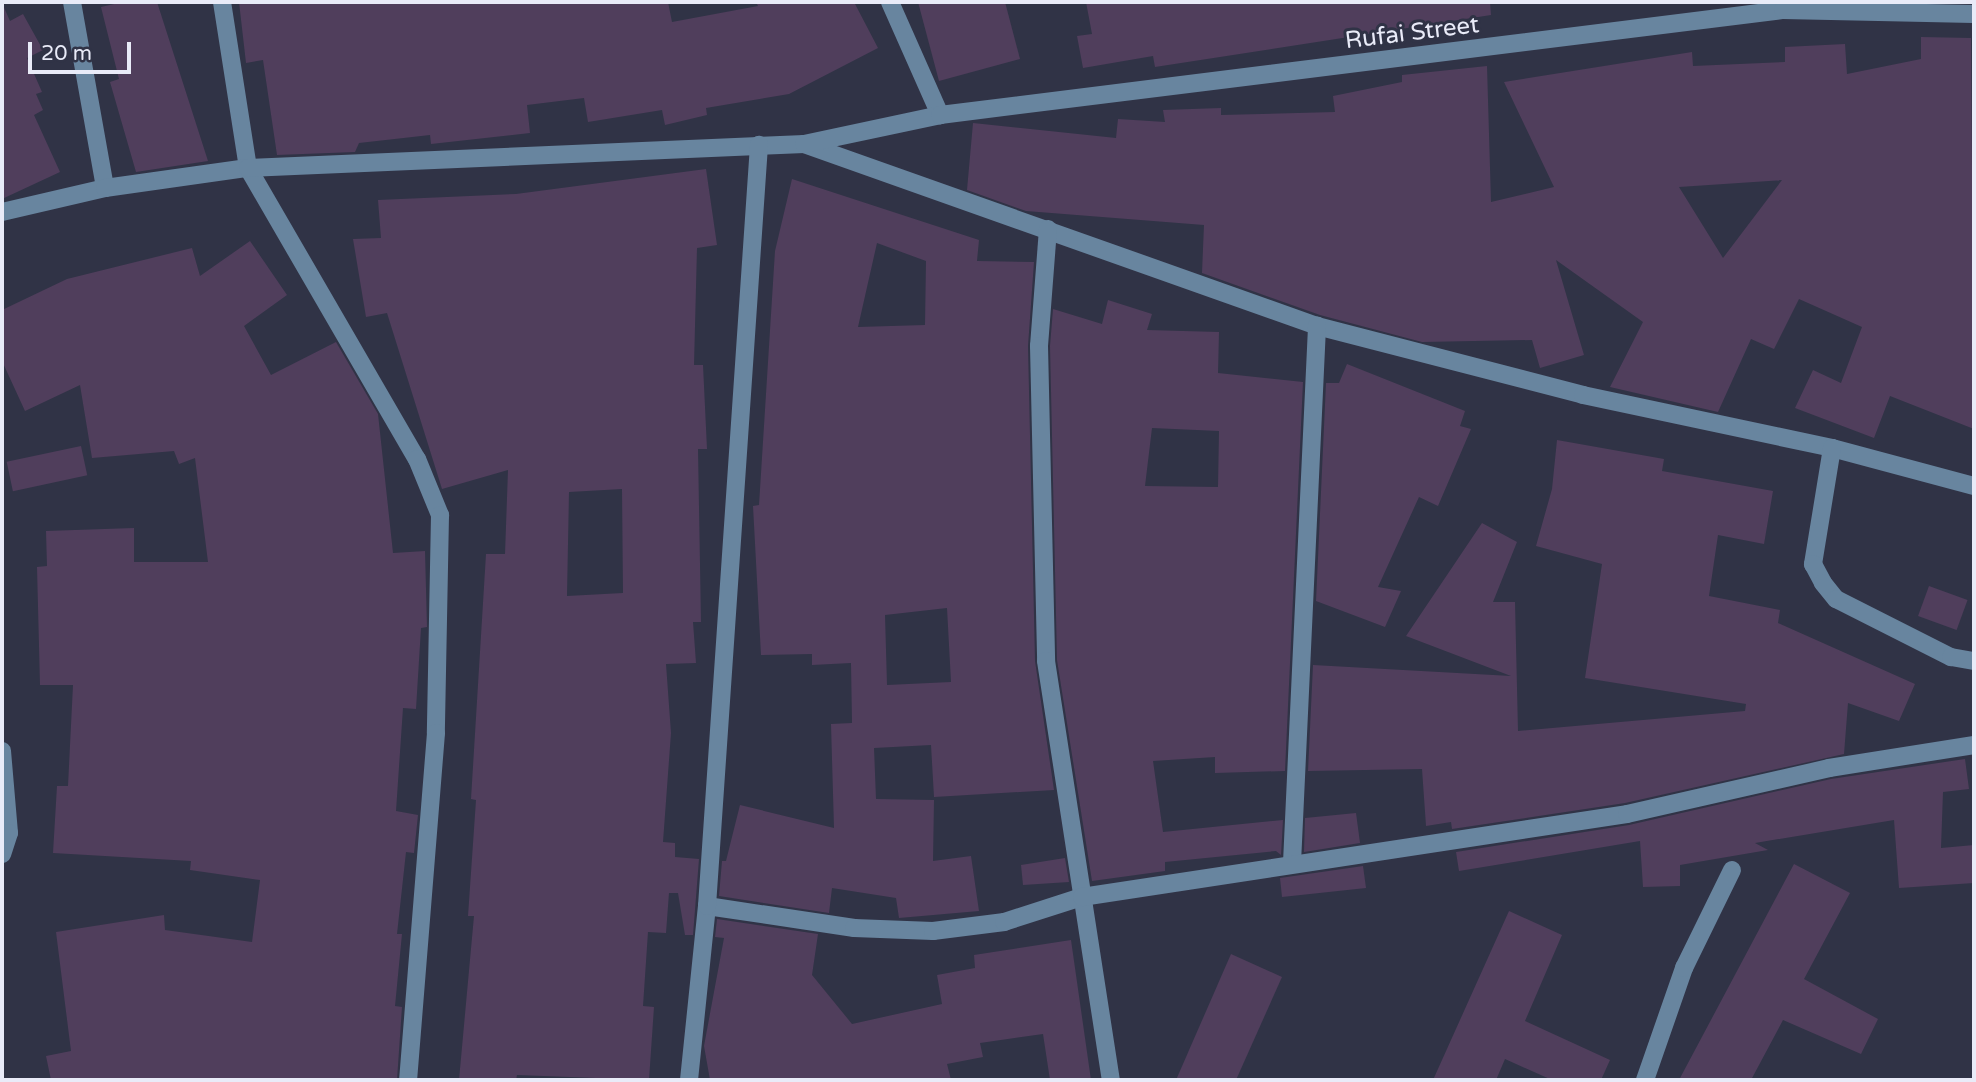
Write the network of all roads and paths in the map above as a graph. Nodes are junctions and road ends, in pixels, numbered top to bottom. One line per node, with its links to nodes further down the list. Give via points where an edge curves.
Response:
1 (72, 2): 10 (street)
2 (222, 2): 9 (street)
3 (890, 2): 6 (street)
4 (1784, 6): 5 (street, Rufai Street); 6 (street, Rufai Street)
5 (1974, 14)
6 (940, 115): 7 (street, Rufai Street)
7 (804, 144): 8 (street); 12 (street)
8 (759, 145): 9 (street); 23 (street)
9 (248, 168): 10 (street); 24 (street, via 417,459 440,515 436,733)
10 (104, 188): 11 (street)
11 (2, 212)
12 (1048, 229): 13 (street); 22 (street, via 1039,346 1046,661)
13 (1317, 326): 14 (street, via 1583,396); 20 (street)
14 (1832, 448): 15 (street); 16 (street, via 1813,564 1823,583 1836,599 1951,657)
15 (1974, 486)
16 (1974, 661)
17 (1974, 745): 20 (street, via 1829,768 1627,814)
18 (2, 751): 19 (street, via 9,832)
19 (2, 854)
20 (1292, 863): 22 (street)
21 (1732, 870): 27 (street, via 1684,968)
22 (1082, 897): 23 (street, via 1004,922 933,931 854,928); 26 (street)
23 (707, 906): 25 (street)
24 (408, 1080)
25 (689, 1080)
26 (1111, 1080)
27 (1645, 1080)

